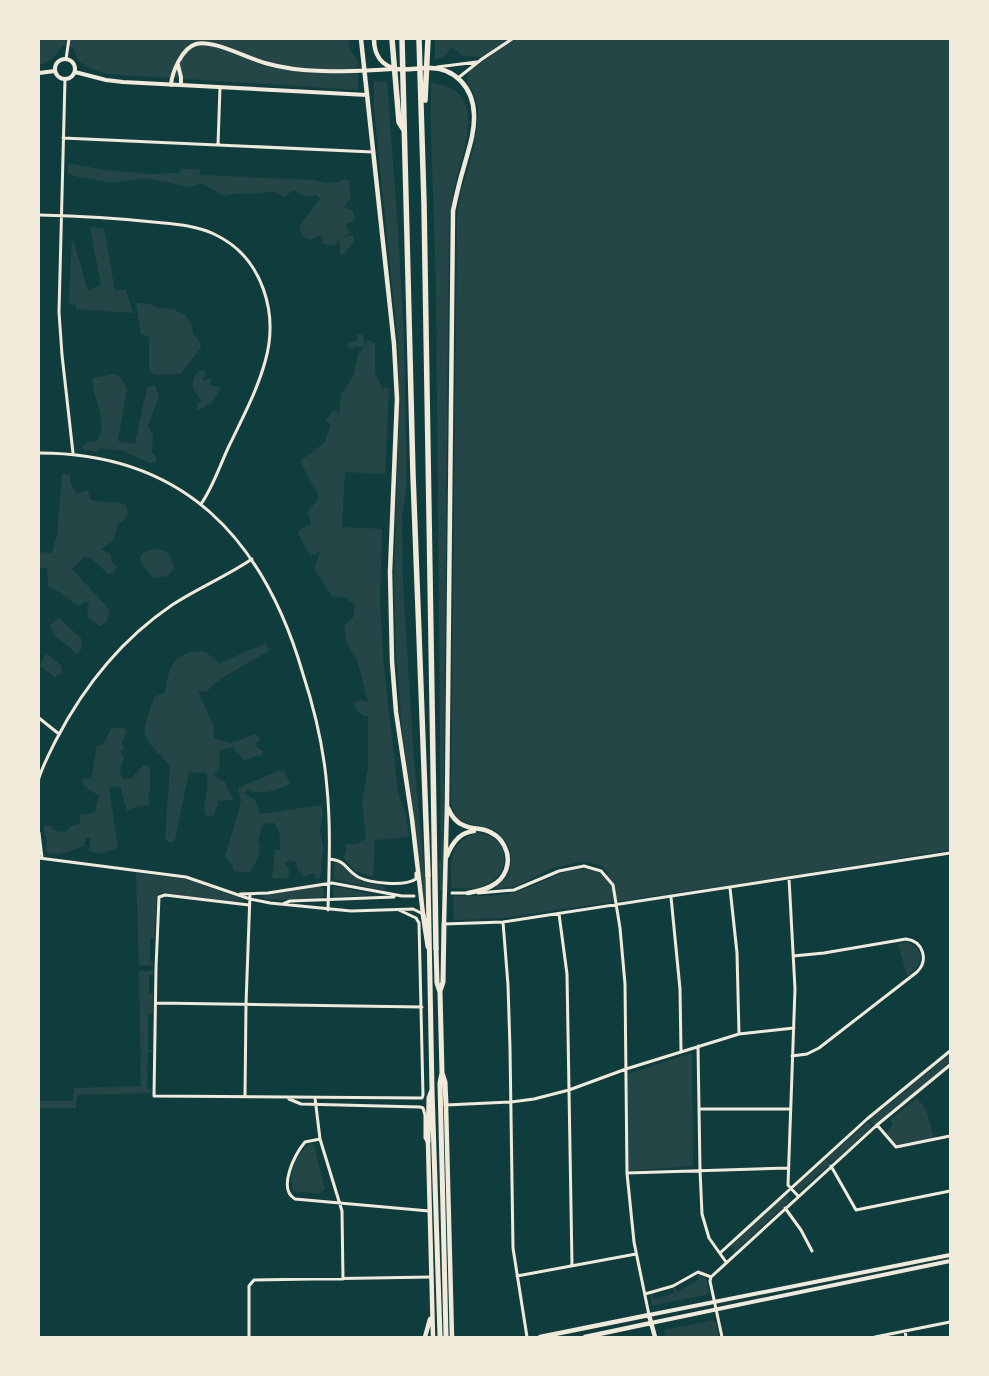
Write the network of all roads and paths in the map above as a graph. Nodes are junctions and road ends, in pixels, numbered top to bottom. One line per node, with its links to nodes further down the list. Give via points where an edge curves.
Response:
1 (69, 39): 9 (street)
2 (361, 39): 22 (main road)
3 (374, 39): 13 (main road, via 375,52 382,61)
4 (392, 39): 24 (highway, via 399,122)
5 (402, 39): 24 (highway)
6 (419, 39): 23 (highway)
7 (428, 39): 23 (highway)
8 (512, 39): 10 (street)
9 (66, 59): 14 (street, via 58,63); 15 (street, via 74,64)
10 (476, 63): 12 (street); 17 (street)
11 (178, 65): 13 (street, via 187,49 204,43 283,68); 19 (street); 20 (street)
12 (441, 68): 13 (main road); 17 (main road)
13 (396, 69)
14 (55, 71): 16 (street); 18 (street)
15 (75, 72): 18 (street); 19 (street, via 114,81)
16 (39, 73)
17 (458, 78): 37 (main road, via 471,96 474,121 454,211)
18 (65, 80): 25 (street)
19 (171, 85): 20 (street)
20 (181, 85): 21 (street)
21 (220, 87): 22 (street); 26 (street)
22 (367, 96): 27 (main road)
23 (422, 114): 67 (highway)
24 (405, 131): 45 (highway)
25 (63, 138): 26 (street); 29 (street)
26 (218, 145): 27 (street)
27 (373, 152): 44 (main road, via 397,399 390,572 392,661)
28 (39, 215): 29 (street)
29 (61, 216): 31 (street, via 60,324); 32 (street, via 161,223 208,231 244,256 264,288 269,331 266,361)
30 (39, 453): 31 (street)
31 (73, 453): 32 (street, via 129,467)
32 (201, 504): 33 (street, via 232,533)
33 (252, 559): 35 (street, via 173,604 143,627 97,676); 42 (street, via 283,616 311,701 328,789)
34 (39, 718): 35 (street)
35 (60, 734): 36 (street)
36 (39, 778)
37 (447, 804): 38 (main road, via 460,824); 43 (main road)
38 (486, 830): 43 (main road, via 462,835 453,844); 49 (main road, via 504,844 508,855 507,867 503,876 491,886)
39 (39, 834): 41 (street)
40 (950, 853): 46 (street)
41 (40, 858): 50 (street, via 176,875)
42 (329, 859): 44 (street, via 343,862 360,878 378,882 411,882 416,879); 47 (street)
43 (446, 861): 66 (main road)
44 (417, 865): 63 (main road)
45 (428, 875): 68 (highway)
46 (789, 878): 48 (street); 69 (street)
47 (328, 883): 51 (street); 53 (street); 57 (street)
48 (730, 888): 55 (street); 75 (street, via 737,953)
49 (468, 893): 52 (street); 60 (street, via 514,890 559,871 584,866 596,868 606,875 613,885)
50 (240, 894): 51 (street); 56 (street)
51 (250, 894): 56 (street)
52 (452, 894)
53 (402, 896): 54 (street); 57 (street)
54 (414, 896)
55 (671, 896): 60 (street); 77 (street, via 680,990)
56 (250, 899): 58 (street); 59 (street)
57 (328, 900): 59 (street, via 290,901); 61 (street)
58 (249, 905): 71 (street, via 165,895 159,897); 72 (street)
59 (282, 905): 61 (street)
60 (617, 905): 64 (street); 81 (street, via 625,984)
61 (328, 910): 62 (street)
62 (399, 910): 63 (street, via 413,909); 73 (street, via 416,918 419,923)
63 (423, 914): 68 (highway)
64 (559, 914): 65 (street); 84 (street, via 567,974)
65 (503, 922): 66 (street); 88 (street)
66 (444, 924): 70 (highway)
67 (436, 948): 70 (highway)
68 (429, 950): 83 (highway)
69 (793, 956): 74 (street); 79 (street, via 906,939 919,944 923,960 916,972 819,1048)
70 (440, 992): 82 (highway)
71 (156, 1003): 72 (street); 85 (street, via 154,1096)
72 (246, 1004): 73 (street); 85 (street)
73 (422, 1007): 87 (street, via 422,1098)
74 (794, 1028): 75 (street); 79 (street)
75 (739, 1034): 76 (street)
76 (698, 1046): 77 (street); 92 (street)
77 (681, 1051): 81 (street)
78 (950, 1051): 101 (street, via 867,1119)
79 (792, 1056): 91 (street)
80 (950, 1065): 93 (street)
81 (626, 1069): 84 (street); 100 (street)
82 (442, 1073): 90 (highway); 130 (highway)
83 (432, 1090): 96 (highway); 126 (highway)
84 (569, 1090): 88 (street); 113 (street)
85 (245, 1097): 86 (street)
86 (286, 1098): 87 (street); 89 (street)
87 (315, 1098): 89 (street)
88 (511, 1102): 90 (street); 114 (street, via 513,1248)
89 (315, 1105): 95 (street); 96 (street, via 421,1107)
90 (446, 1105): 130 (main road)
91 (790, 1109): 92 (street); 98 (street)
92 (699, 1110): 99 (street)
93 (877, 1126): 94 (street, via 896,1147); 97 (street)
94 (950, 1136)
95 (320, 1139): 104 (street); 104 (street, via 308,1140 301,1147 290,1171 288,1194 295,1200)
96 (428, 1142): 106 (main road)
97 (831, 1166): 102 (street, via 856,1210); 103 (street)
98 (788, 1168): 99 (street); 101 (street, via 788,1185)
99 (700, 1170): 100 (street); 108 (street, via 705,1227)
100 (627, 1173): 109 (street)
101 (791, 1188): 103 (street); 108 (street)
102 (950, 1191)
103 (798, 1196): 105 (street)
104 (340, 1204): 106 (street); 117 (street)
105 (785, 1208): 107 (street); 112 (street)
106 (429, 1212): 115 (main road)
107 (812, 1251)
108 (720, 1253): 112 (street)
109 (636, 1254): 113 (street); 118 (street)
110 (950, 1255): 120 (street)
111 (950, 1261): 121 (street)
112 (726, 1262): 116 (street)
113 (572, 1265): 114 (street)
114 (517, 1276): 131 (street)
115 (431, 1277): 117 (street); 119 (main road)
116 (711, 1277): 118 (street, via 698,1272 673,1286); 120 (street)
117 (343, 1278): 127 (street, via 252,1281 248,1290)
118 (645, 1294): 122 (street)
119 (432, 1300): 128 (main road); 129 (main road)
120 (714, 1302): 121 (street); 122 (street)
121 (716, 1310): 124 (street); 135 (street)
122 (649, 1315): 124 (main road); 132 (main road)
123 (950, 1322): 125 (street)
124 (651, 1324): 133 (main road); 134 (main road)
125 (905, 1331): 136 (street); 137 (street)
126 (440, 1336)
127 (249, 1337)
128 (425, 1337)
129 (433, 1337)
130 (449, 1337)
131 (527, 1337)
132 (540, 1337)
133 (585, 1337)
134 (655, 1337)
135 (722, 1337)
136 (875, 1337)
137 (906, 1337)

